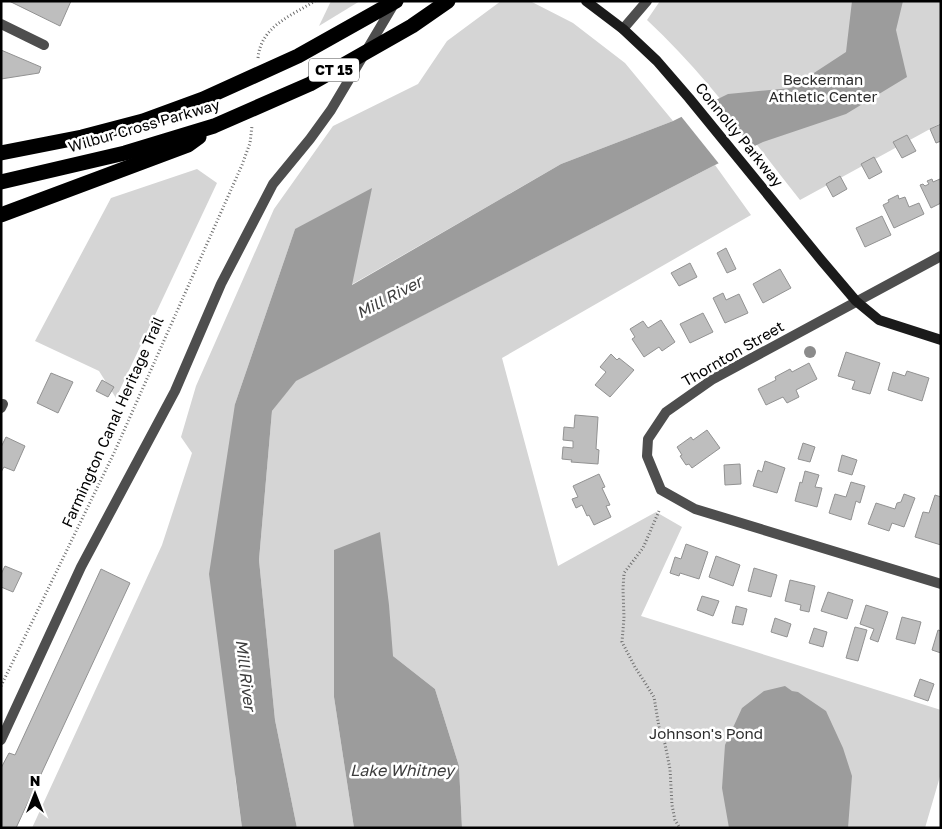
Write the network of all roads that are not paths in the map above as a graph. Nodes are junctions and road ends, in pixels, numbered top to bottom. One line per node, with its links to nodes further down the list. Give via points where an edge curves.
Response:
1 (395, 1): 9 (highway, Wilbur Cross Parkway / CT 15, via 298,56 203,99 143,121); 16 (street, via 331,110 273,184 221,284 175,391 81,567)
2 (448, 1): 8 (highway, Wilbur Cross Parkway / CT 15, via 412,26 310,84)
3 (586, 1): 6 (main road, Connolly Parkway)
4 (647, 1): 6 (street)
5 (1, 24): 7 (street)
6 (623, 29): 13 (main road, Connolly Parkway, via 689,98)
7 (44, 45)
8 (214, 126): 10 (highway, Wilbur Cross Parkway / CT 15, via 125,153); 11 (highway, via 188,145)
9 (1, 153)
10 (1, 182)
11 (1, 215)
12 (941, 256): 13 (street, Thornton Street)
13 (856, 301): 14 (main road, Connolly Parkway, via 879,320); 15 (street, Thornton Street, via 713,379 666,412 648,439 647,456 661,490 695,509)
14 (941, 340)
15 (941, 584)
16 (1, 740)

